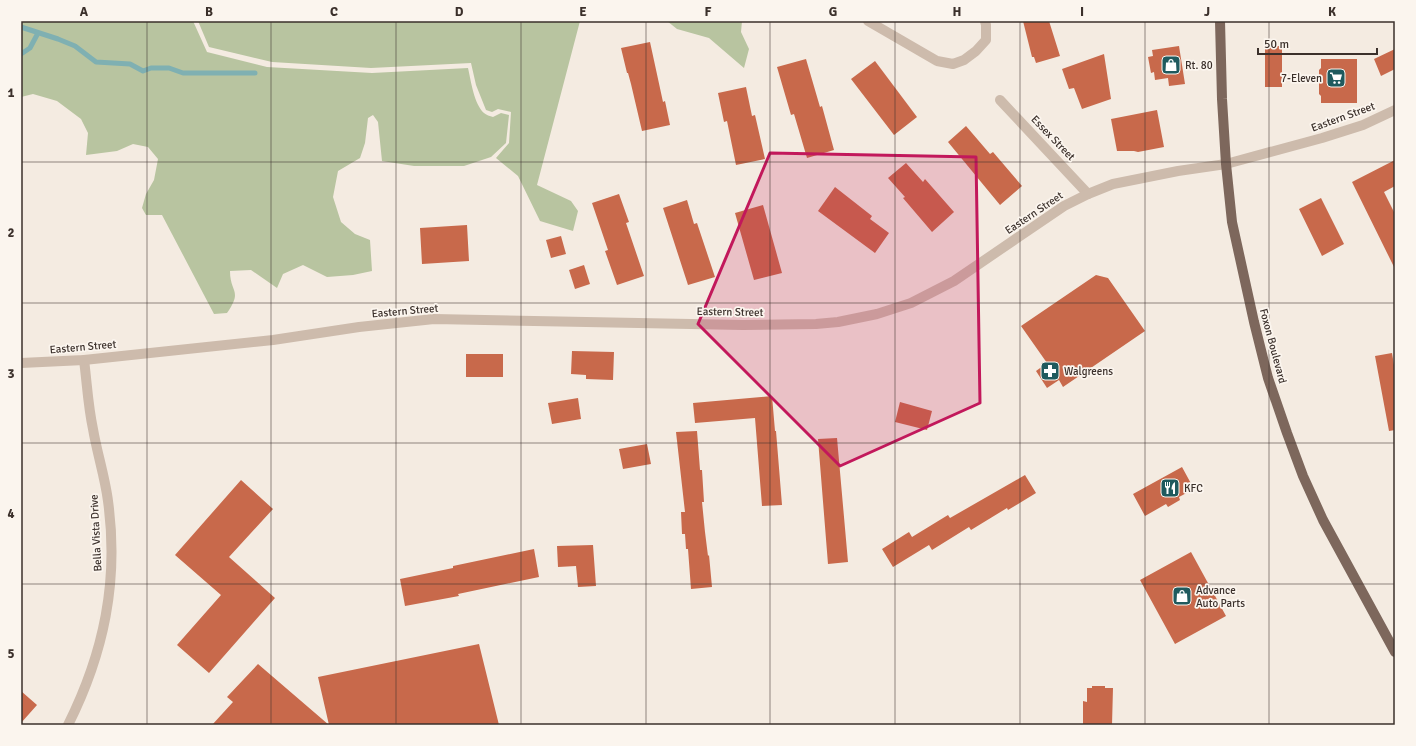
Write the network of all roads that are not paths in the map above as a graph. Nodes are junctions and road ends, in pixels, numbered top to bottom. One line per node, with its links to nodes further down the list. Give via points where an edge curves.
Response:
1 (868, 21): 2 (street, via 937,61 953,64 964,60 986,40)
2 (985, 21)
3 (1220, 21): 6 (main road, Foxon Boulevard)
4 (1000, 100): 7 (street, Essex Street)
5 (1395, 110): 6 (street, Eastern Street, via 1363,125)
6 (1226, 164): 7 (street, Eastern Street, via 1113,184); 10 (main road, Foxon Boulevard, via 1232,222 1254,322 1268,378 1287,433 1323,520)
7 (1088, 194): 8 (street, Eastern Street, via 1064,206 954,281 911,303 877,314 838,322 743,325 434,319 273,340)
8 (84, 360): 9 (street, Eastern Street); 11 (street, Bella Vista Drive, via 92,429 108,501 110,584 104,626 94,665)
9 (21, 363)
10 (1395, 652)
11 (68, 725)

